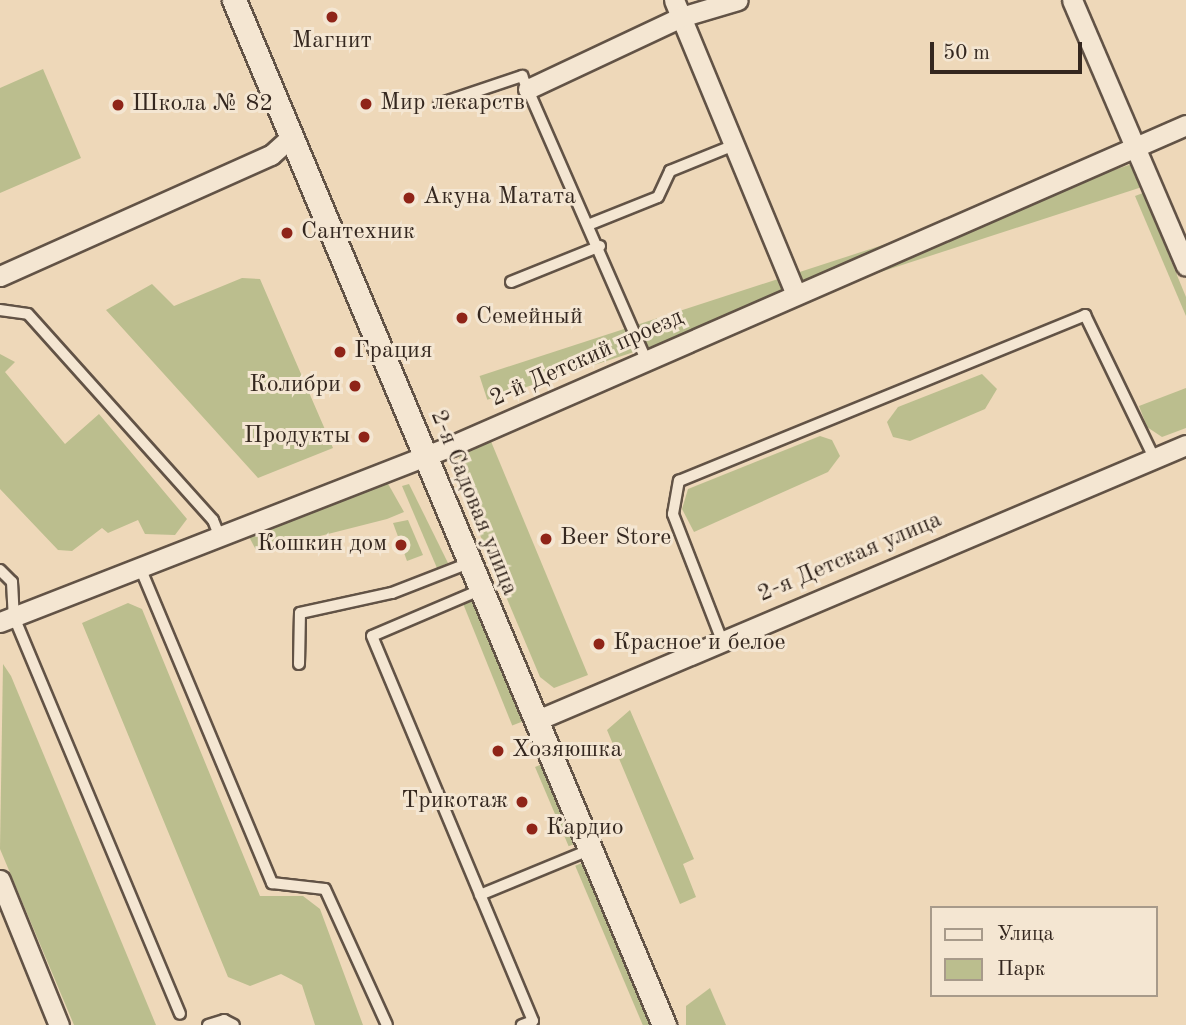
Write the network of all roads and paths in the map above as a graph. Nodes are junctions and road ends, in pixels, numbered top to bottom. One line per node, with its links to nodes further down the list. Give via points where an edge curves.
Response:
1 (234, 0): 8 (street, 2-я Садовая улица)
2 (737, 0): 4 (street)
3 (1072, 0): 10 (street)
4 (677, 8): 5 (street); 9 (street)
5 (528, 89): 6 (lane, via 517,73); 11 (lane)
6 (439, 104)
7 (1186, 125): 10 (street, 2-й Детский проезд)
8 (292, 136): 14 (street, via 271,155); 20 (street, 2-я Садовая улица)
9 (734, 145): 11 (lane, via 670,171 657,197); 16 (street)
10 (1137, 146): 13 (street); 16 (street, 2-й Детский проезд)
11 (588, 225): 12 (lane)
12 (600, 246): 15 (lane); 18 (lane)
13 (1186, 266)
14 (0, 275)
15 (511, 282)
16 (796, 294): 18 (street, 2-й Детский проезд)
17 (0, 310): 22 (lane, via 28,314 213,520)
18 (646, 360): 20 (street, 2-й Детский проезд)
19 (1186, 445): 21 (street, 2-я Детская улица)
20 (425, 456): 22 (street, 2-й Детский проезд); 23 (street, 2-я Садовая улица)
21 (1154, 458): 28 (street, 2-я Детская улица); 28 (lane, via 1085,316 691,476 679,481 672,495 673,514)
22 (219, 535): 24 (street, 2-й Детский проезд)
23 (469, 563): 26 (street, 2-я Садовая улица); 29 (lane, via 392,593 300,613)
24 (139, 565): 27 (street, 2-й Детский проезд); 38 (lane, via 272,883 324,889)
25 (0, 570): 27 (lane, via 12,582)
26 (480, 590): 30 (street, 2-я Садовая улица); 33 (lane, via 372,636)
27 (7, 619): 34 (lane)
28 (721, 638): 30 (street, 2-я Детская улица)
29 (299, 664)
30 (535, 721): 31 (street, 2-я Садовая улица)
31 (589, 850): 33 (lane); 40 (street, 2-я Садовая улица)
32 (0, 880): 35 (street)
33 (480, 895): 39 (lane, via 533,1021)
34 (180, 1014)
35 (59, 1025)
36 (208, 1025): 37 (lane, via 225,1020)
37 (234, 1025)
38 (387, 1025)
39 (522, 1025)
40 (664, 1025)

